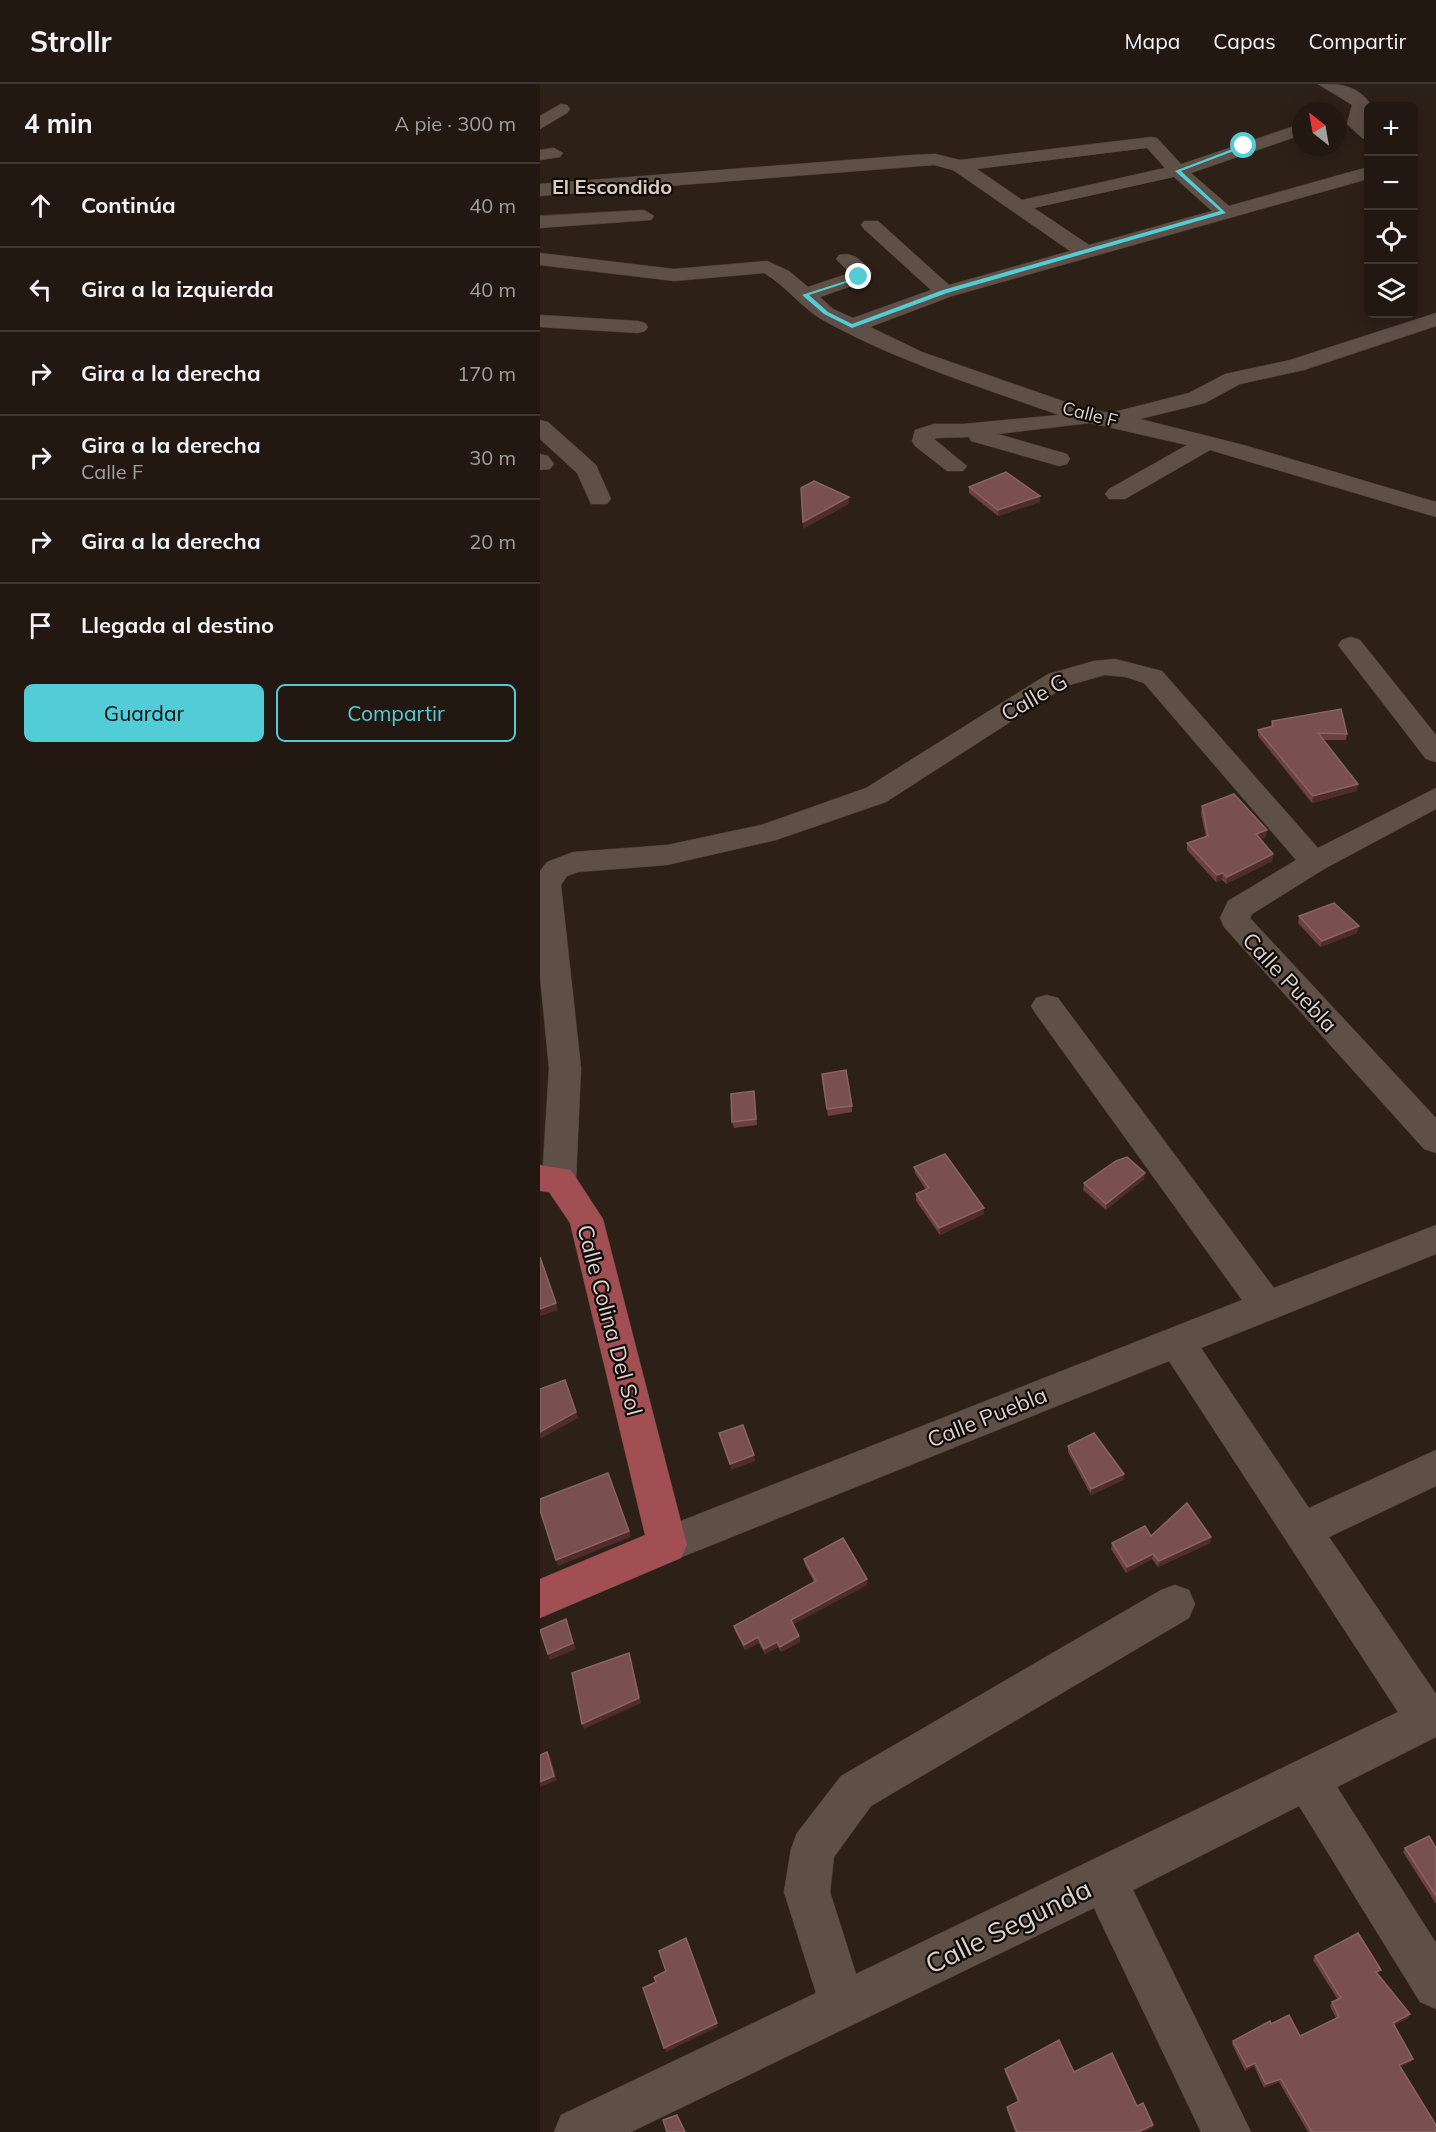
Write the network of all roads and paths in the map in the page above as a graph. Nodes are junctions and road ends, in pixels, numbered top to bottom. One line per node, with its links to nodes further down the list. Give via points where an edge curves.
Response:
1 (1327, 84): 3 (street, via 1361,103)
2 (561, 109): 5 (street)
3 (1360, 111): 4 (street); 6 (street, via 1356,124)
4 (1346, 115)
5 (540, 124)
6 (1364, 131)
7 (1292, 132): 9 (street)
8 (960, 166): 9 (street, via 1151,142); 11 (street, via 935,159 913,160); 12 (street)
9 (1178, 171): 12 (street); 13 (street)
10 (1364, 173): 13 (street)
11 (548, 190): 15 (street)
12 (1018, 206): 17 (street)
13 (1224, 212): 17 (street)
14 (644, 216): 15 (street)
15 (540, 220)
16 (871, 225): 20 (street)
17 (1084, 251): 20 (street)
18 (540, 259): 21 (street, Calle F, via 674,275 766,267)
19 (846, 259): 21 (street, via 862,273 859,277)
20 (945, 292): 24 (street)
21 (805, 295): 24 (street, Calle F, via 826,313)
22 (1436, 319): 26 (street, via 1296,365 1233,379 1197,398)
23 (540, 321): 25 (street)
24 (852, 326): 26 (street, Calle F, via 914,357 1078,414)
25 (638, 327)
26 (1104, 419): 28 (street); 29 (street, Calle F)
27 (540, 428): 33 (street, via 588,470)
28 (963, 431): 30 (street); 31 (street, via 923,435 922,441)
29 (1206, 443): 32 (street); 34 (street, Calle F)
30 (1059, 459)
31 (956, 466)
32 (1117, 494)
33 (599, 499)
34 (1436, 510)
35 (1351, 645): 36 (street)
36 (1436, 753)
37 (1436, 797): 38 (street, Calle Puebla)
38 (1314, 862): 39 (street, Calle G, via 1152,677 1124,667 1089,668 1057,680 876,795 766,833 667,855 573,862 557,869); 42 (street, Calle Puebla, via 1239,908 1234,918)
39 (546, 884): 41 (street, Calle Colina Del Sol)
40 (1047, 1006): 45 (street)
41 (553, 1067): 43 (street, Calle Colina Del Sol)
42 (1436, 1140)
43 (549, 1179): 49 (main road, Calle Colina Del Sol, via 586,1219)
44 (1436, 1239): 45 (street, Calle Puebla)
45 (1266, 1305): 46 (street, Calle Puebla)
46 (1176, 1341): 48 (street); 49 (street, Calle Puebla)
47 (1436, 1467): 48 (street)
48 (1302, 1531): 52 (street)
49 (667, 1545): 50 (main road, Calle Puebla)
50 (540, 1599)
51 (1175, 1604): 56 (street, via 856,1791 813,1849 807,1893)
52 (1432, 1717): 53 (street, Calle Segunda)
53 (1306, 1777): 54 (street, Calle Segunda); 55 (street)
54 (1104, 1880): 56 (street, Calle Segunda); 58 (street)
55 (1436, 1986)
56 (843, 2005): 57 (street, Calle Segunda)
57 (578, 2132)
58 (1227, 2132)

